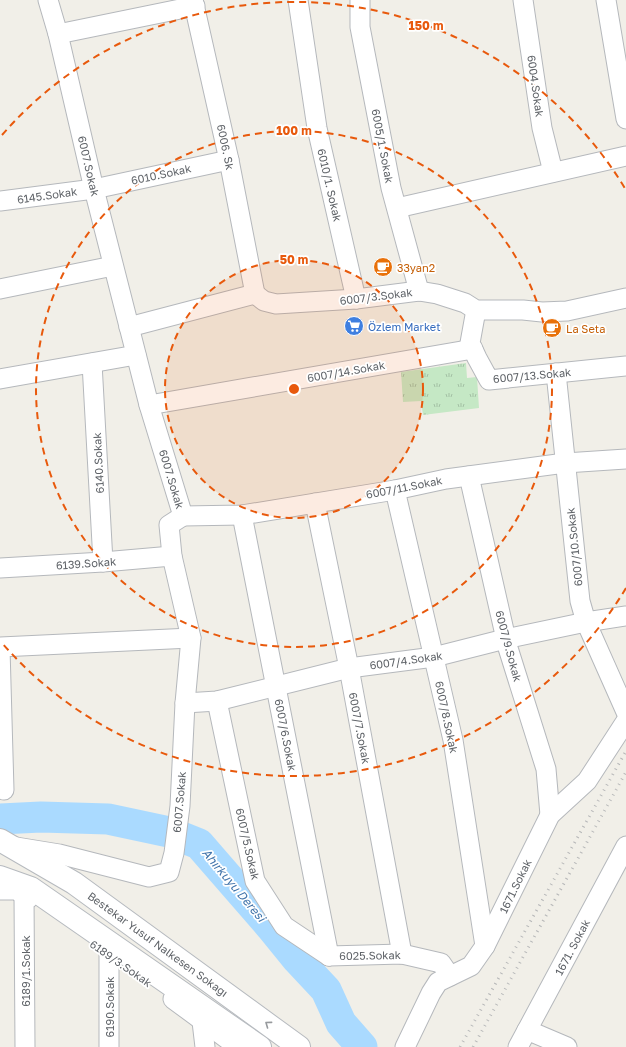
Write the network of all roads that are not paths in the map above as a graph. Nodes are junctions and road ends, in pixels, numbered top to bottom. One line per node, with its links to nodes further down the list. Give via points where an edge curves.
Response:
1 (48, 0): 7 (street, 6007.Sokak)
2 (298, 0): 20 (street, 6010/1. Sokak, via 317,128)
3 (360, 0): 14 (street, 6005/1. Sokak, via 360,26)
4 (523, 0): 11 (street, 6004.Sokak, via 542,128)
5 (606, 0): 8 (street)
6 (194, 3): 7 (street); 10 (street, 6006. Sk)
7 (58, 34): 12 (street, 6007.Sokak)
8 (626, 119)
9 (626, 156): 11 (street)
10 (229, 160): 12 (street, 6010.Sokak); 18 (street, 6006. Sk)
11 (553, 172): 14 (street)
12 (94, 189): 13 (street, 6145.Sokak); 15 (street, 6007.Sokak)
13 (0, 201)
14 (397, 208): 17 (street, 6005/1. Sokak)
15 (114, 266): 16 (street); 22 (street, 6007.Sokak)
16 (0, 289)
17 (418, 291): 20 (street, 6007/3.Sokak); 21 (street, 6007/3.Sokak, via 465,303)
18 (255, 294): 20 (street, 6007/3.Sokak, via 264,301 276,304); 22 (street)
19 (626, 298): 21 (street, 6007/3.Sokak, via 568,311)
20 (356, 299)
21 (476, 310): 23 (street, 6007/13.Sokak, via 470,343)
22 (129, 327): 24 (street, 6007.Sokak)
23 (473, 349): 27 (street, 6007/13.Sokak, via 489,380); 29 (street, 6007/14.Sokak)
24 (136, 355): 25 (street); 29 (street, 6007.Sokak)
25 (92, 363): 28 (street); 38 (street, 6140.Sokak)
26 (626, 366): 27 (street, 6007/13.Sokak)
27 (556, 373): 31 (street, 6007/10.Sokak)
28 (0, 378)
29 (149, 405): 36 (street, 6007.Sokak)
30 (626, 459): 31 (street, 6007/11.Sokak)
31 (565, 463): 32 (street, 6007/11.Sokak); 41 (street, 6007/10.Sokak, via 580,601)
32 (469, 476): 33 (street, 6007/11.Sokak); 43 (street, 6007/9.Sokak)
33 (395, 490): 34 (street, 6007/11.Sokak); 45 (street, 6007/8.Sokak)
34 (315, 503): 35 (street, 6007/11.Sokak); 46 (street, 6007/7.Sokak)
35 (242, 515): 36 (street, 6007/11.Sokak); 47 (street, 6007/6.Sokak)
36 (183, 516): 37 (street, 6007.Sokak, via 169,525)
37 (172, 556): 38 (street, 6139.Sokak); 42 (street, 6007.Sokak)
38 (103, 562): 39 (street, 6139.Sokak)
39 (0, 568)
40 (626, 616): 41 (street, 6007/4.Sokak)
41 (586, 622): 43 (street, 6007/4.Sokak); 50 (street, 6007/10.Sokak)
42 (191, 638): 44 (street); 49 (street, 6007.Sokak)
43 (506, 638): 45 (street, 6007/4.Sokak); 53 (street, 6007/9.Sokak, via 546,769)
44 (0, 647): 52 (street)
45 (434, 657): 46 (street, 6007/4.Sokak); 59 (street, 6007/8.Sokak, via 453,740)
46 (349, 668): 47 (street, 6007/4.Sokak); 61 (street, 6007/7.Sokak)
47 (276, 687): 48 (street, 6007/4.Sokak); 62 (street, 6007/6.Sokak)
48 (217, 701): 49 (street, 6007/4.Sokak); 62 (street, 6007/5.Sokak, via 255,881 284,926)
49 (185, 703): 54 (street, 6007.Sokak, via 180,806 169,872 149,877)
50 (626, 712)
51 (626, 721): 53 (street, 1671.Sokak, via 587,782)
52 (4, 790)
53 (550, 815): 59 (street, 1671.Sokak)
54 (6, 843): 72 (main road, Bestekar Yusuf Nalkesen Sokağı, one-way to 54, via 74,883)
55 (626, 846): 65 (street, 1671. Sokak)
56 (0, 877): 58 (main road)
57 (0, 890): 58 (street)
58 (28, 891): 60 (main road); 67 (street, 6189/1.Sokak)
59 (486, 946): 63 (street, 1671.Sokak, via 471,966)
60 (109, 947): 64 (main road); 68 (street, 6190.Sokak)
61 (402, 954): 62 (street, 6025.Sokak); 63 (street, 6025.Sokak, via 441,962)
62 (329, 956)
63 (450, 976): 66 (street, 1671.Sokak, via 438,982 431,993)
64 (201, 1013): 69 (street); 70 (street); 71 (main road)
65 (527, 1030): 73 (street, 1671. Sokak); 74 (street)
66 (406, 1046)
67 (25, 1047)
68 (109, 1047)
69 (205, 1047)
70 (238, 1047)
71 (260, 1047)
72 (300, 1047)
73 (518, 1047)
74 (567, 1047)

